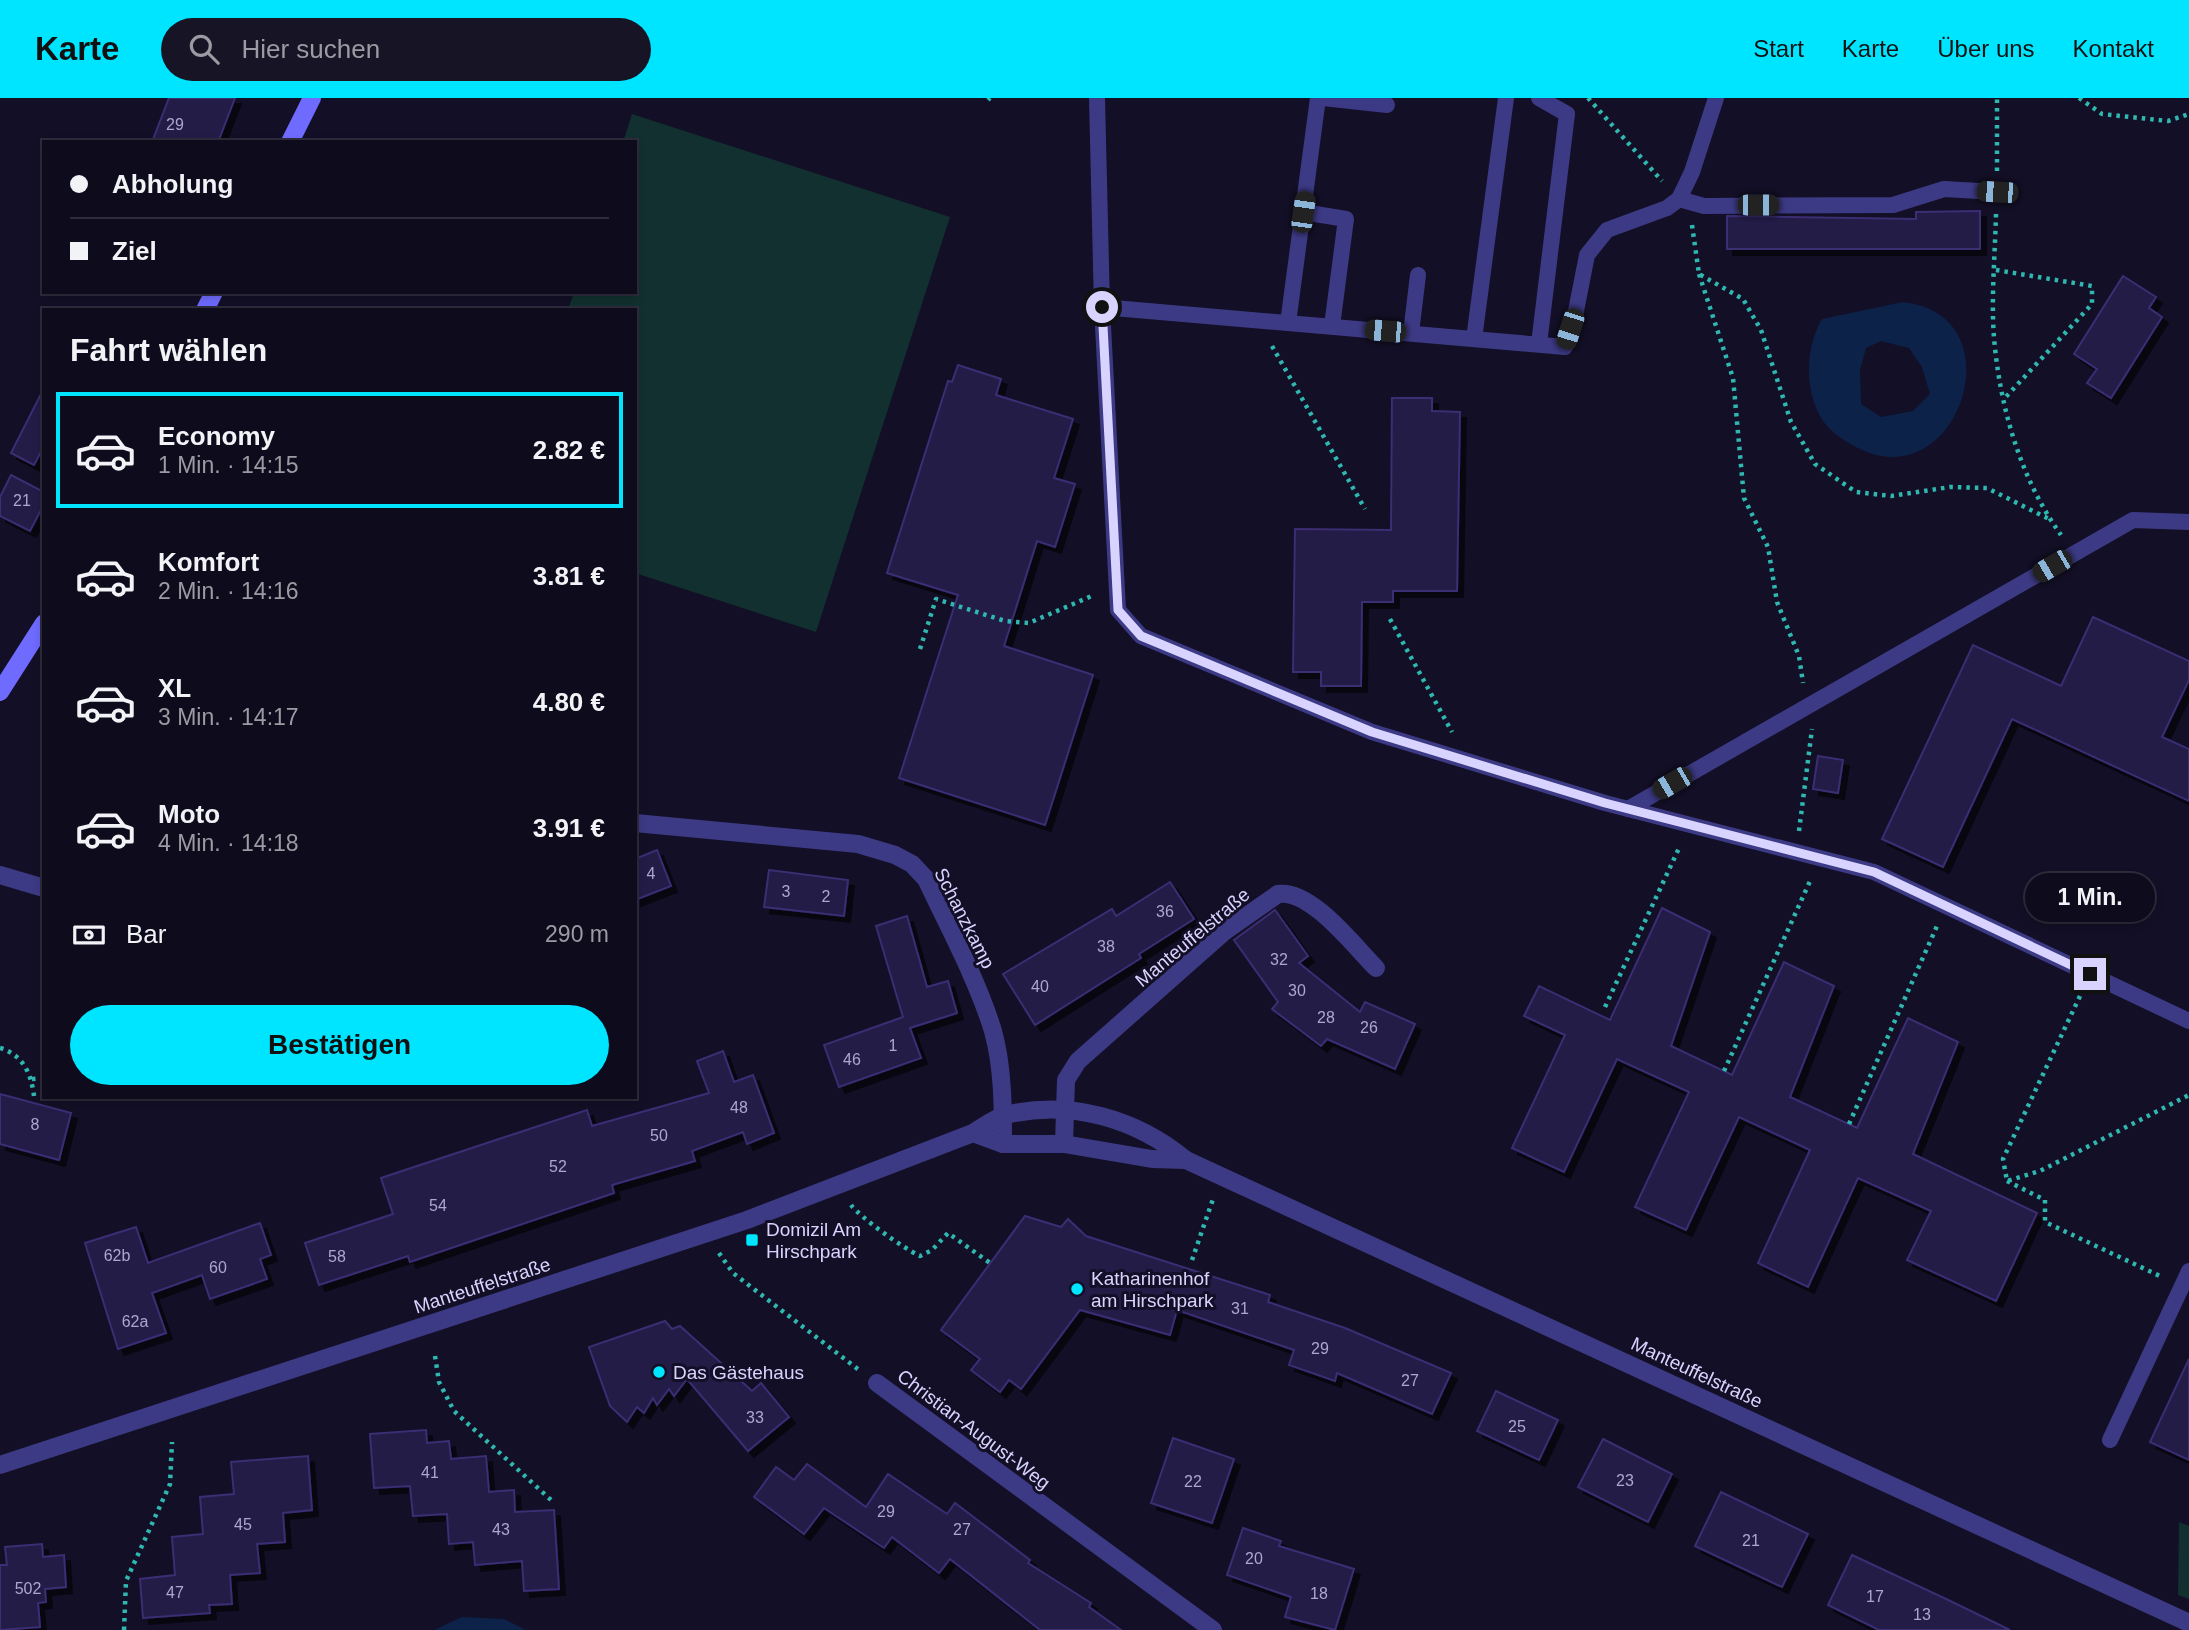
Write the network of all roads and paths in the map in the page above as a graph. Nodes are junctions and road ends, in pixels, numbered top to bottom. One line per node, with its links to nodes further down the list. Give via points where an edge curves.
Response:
1 (312, 98): 13 (main road)
2 (1097, 98): 20 (lane)
3 (1318, 98): 16 (lane)
4 (1323, 98): 11 (lane)
5 (1506, 98): 25 (lane)
6 (1539, 98): 26 (lane, via 1567,114)
7 (1588, 98): 15 (path)
8 (1716, 98): 15 (lane)
9 (1997, 98): 14 (path)
10 (2079, 98): 12 (path, via 2102,114 2168,121)
11 (1387, 105)
12 (2189, 114)
13 (291, 140)
14 (1997, 192): 15 (lane, via 1944,189 1893,205 1704,206); 17 (path)
15 (1679, 199): 18 (path, via 1691,217); 26 (lane, via 1667,208 1607,230 1587,255 1565,347)
16 (1303, 212): 22 (lane); 23 (lane, via 1346,219)
17 (1996, 270): 27 (path, via 1994,337); 27 (path, via 2092,286 2092,304)
18 (1699, 274): 29 (path, via 1743,299 1761,330 1791,422 1815,464 1856,492 1891,496 1950,486 1987,488); 37 (path, via 1733,379 1744,498 1768,547 1777,602 1799,656)
19 (1418, 275): 24 (lane)
20 (1102, 307): 21 (lane); 32 (lane)
21 (1257, 320): 22 (lane); 28 (path)
22 (1288, 323): 23 (lane)
23 (1332, 326): 24 (lane)
24 (1411, 333): 25 (lane)
25 (1474, 339): 26 (lane)
26 (1539, 344)
27 (2004, 399): 29 (path, via 2022,468)
28 (1365, 509)
29 (2051, 520): 31 (path)
30 (2187, 521): 31 (lane, via 2133,520)
31 (2075, 553): 37 (lane)
32 (1117, 585): 35 (path, via 1029,623 1005,621 936,599); 38 (lane, via 1118,610 1141,636 1372,732)
33 (1390, 619): 38 (path)
34 (42, 626): 36 (main road)
35 (920, 649)
36 (0, 692)
37 (1807, 706): 39 (lane); 42 (path, via 1813,730)
38 (1468, 762): 39 (lane)
39 (1628, 809): 41 (lane)
40 (637, 823): 58 (street, Schanzkamp, via 858,844 912,864 926,878 982,1000 1000,1063)
41 (1688, 826): 42 (lane); 49 (path)
42 (1796, 853): 43 (lane)
43 (1819, 859): 46 (lane, via 1874,872); 52 (path)
44 (0, 875): 45 (street)
45 (42, 887)
46 (1947, 906): 48 (lane); 59 (path)
47 (1376, 968): 57 (street, Manteuffelstraße, via 1312,904 1278,894 1225,931 1078,1061 1066,1080)
48 (2090, 974): 50 (lane); 64 (path, via 2003,1159)
49 (1605, 1007)
50 (2189, 1021)
51 (0, 1048): 54 (path, via 23,1062)
52 (1724, 1071)
53 (42, 1078): 54 (path)
54 (32, 1079): 56 (path)
55 (2189, 1095): 64 (path, via 2039,1171)
56 (34, 1096)
57 (1063, 1111): 58 (street, Manteuffelstraße); 62 (street, Manteuffelstraße); 63 (street, Manteuffelstraße, via 1129,1124 1161,1139)
58 (1003, 1116): 60 (street, Manteuffelstraße); 61 (street, Schanzkamp)
59 (1849, 1124)
60 (973, 1133): 61 (street, Manteuffelstraße); 75 (street, Manteuffelstraße, via 747,1220)
61 (1003, 1144): 62 (street, Manteuffelstraße)
62 (1064, 1144): 63 (street, Manteuffelstraße)
63 (1186, 1160): 77 (street, Manteuffelstraße)
64 (2007, 1181): 70 (path, via 2045,1200 2045,1222)
65 (1213, 1199): 68 (path)
66 (850, 1204): 69 (path, via 861,1217 920,1256 948,1233)
67 (718, 1252): 72 (path, Christian-August-Weg, via 733,1273)
68 (1192, 1260)
69 (990, 1263)
70 (2185, 1279): 73 (lane)
71 (435, 1356): 76 (path, via 439,1382 454,1410)
72 (877, 1383): 79 (street, Christian-August-Weg)
73 (2110, 1440)
74 (172, 1442): 78 (path, via 170,1484 126,1581)
75 (0, 1465)
76 (551, 1500)
77 (2189, 1623)
78 (124, 1630)
79 (1213, 1630)

